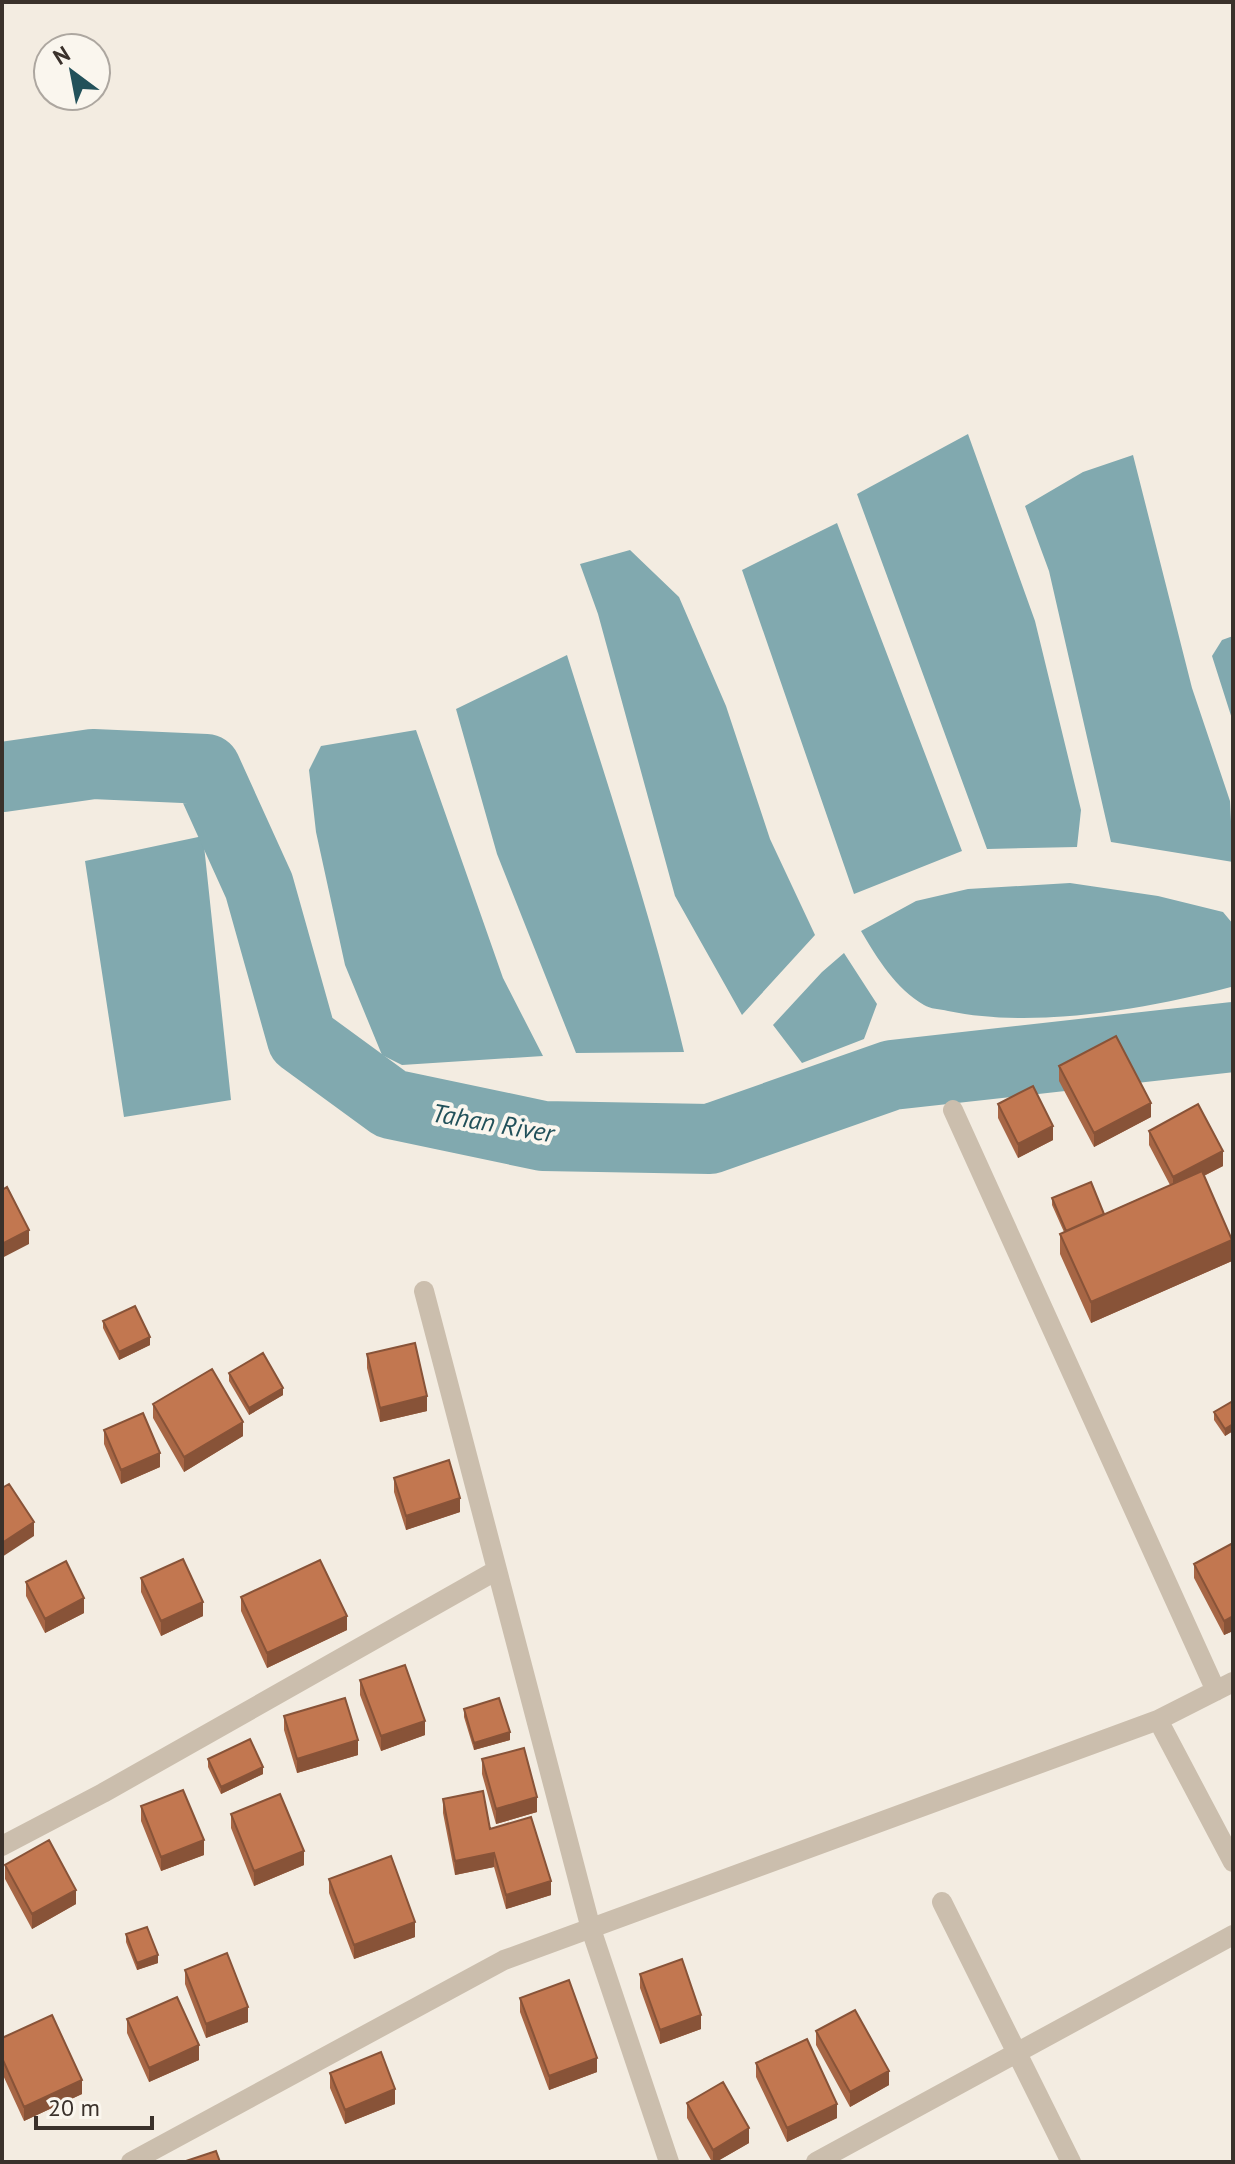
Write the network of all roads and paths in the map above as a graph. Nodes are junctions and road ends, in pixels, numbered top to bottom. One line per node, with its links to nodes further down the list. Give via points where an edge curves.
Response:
1 (953, 1110): 4 (street)
2 (424, 1291): 3 (street)
3 (497, 1570): 6 (street); 9 (street)
4 (1225, 1686): 5 (street)
5 (1158, 1720): 7 (street); 9 (street)
6 (2, 1846)
7 (1233, 1862)
8 (942, 1902): 11 (street)
9 (591, 1929): 12 (street, via 504,1960); 13 (street)
10 (1233, 1935): 11 (street)
11 (1018, 2052): 14 (street); 15 (street)
12 (131, 2162)
13 (669, 2162)
14 (816, 2162)
15 (1071, 2162)

